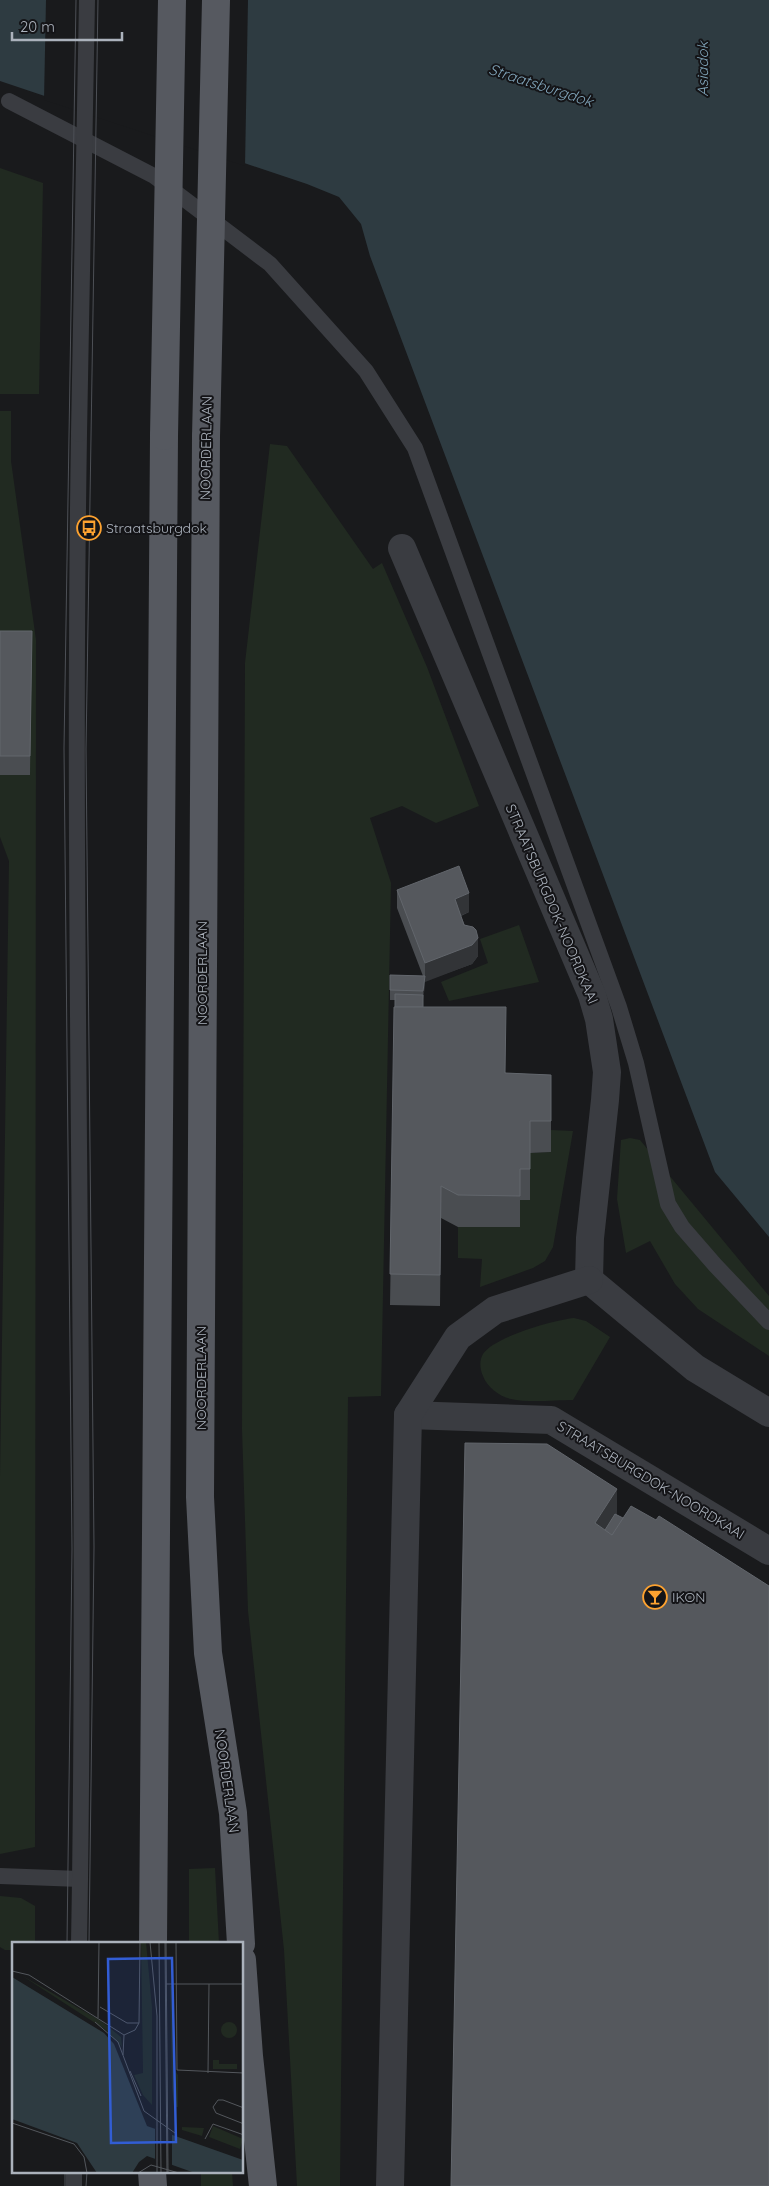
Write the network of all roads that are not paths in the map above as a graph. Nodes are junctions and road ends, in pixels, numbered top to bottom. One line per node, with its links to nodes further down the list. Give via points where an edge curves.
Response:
1 (87, 0): 12 (lane, bridge, via 76,828 82,1375)
2 (172, 0): 14 (main road, bridge, via 164,436)
3 (216, 0): 15 (main road, NOORDERLAAN, bridge, via 206,437 200,1496 208,1652 233,1813)
4 (8, 101): 7 (lane, via 154,176 270,264 366,371 415,448 619,1007 636,1063 668,1204 682,1228)
5 (402, 548): 6 (street, STRAATSBURGDOK-NOORDKAAI, via 592,995 599,1019 607,1072 590,1238)
6 (589, 1280): 8 (street, via 695,1368); 9 (street, via 495,1310 458,1337)
7 (769, 1322)
8 (769, 1413)
9 (408, 1415): 10 (street, STRAATSBURGDOK-NOORDKAAI, via 551,1420); 18 (street)
10 (769, 1551)
11 (0, 1876): 12 (lane)
12 (80, 1879): 13 (lane)
13 (79, 1942)
14 (153, 1942)
15 (242, 1942)
16 (244, 1987): 17 (main road)
17 (263, 2186)
18 (390, 2186)

